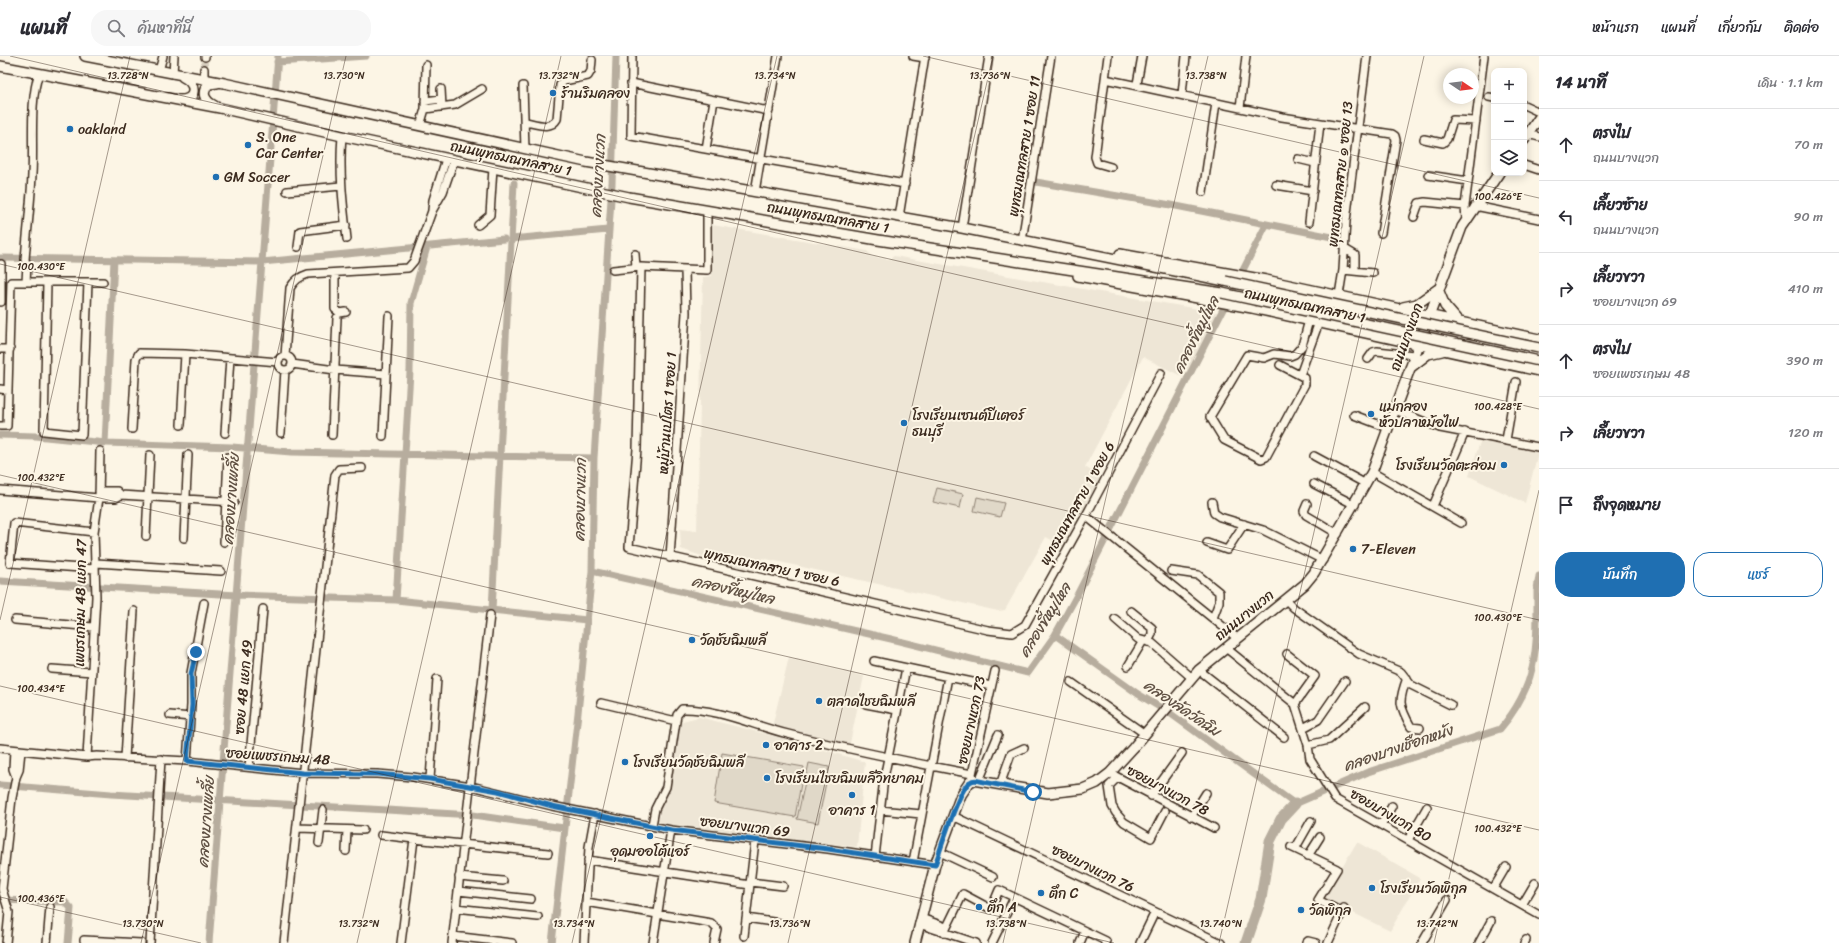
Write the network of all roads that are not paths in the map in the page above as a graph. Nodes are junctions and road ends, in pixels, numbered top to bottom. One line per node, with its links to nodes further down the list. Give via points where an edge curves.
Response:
1 (85, 56): 20 (main road, ถนนพุทธมณฑลสาย 1)
2 (163, 56): 20 (street)
3 (174, 56): 22 (street)
4 (632, 56): 26 (street)
5 (778, 56): 42 (street)
6 (913, 56): 15 (street)
7 (989, 56): 85 (street)
8 (1051, 56): 88 (street, พุทธมณฑลสาย 1 ซอย 11)
9 (1108, 56): 24 (street)
10 (1142, 56): 27 (street)
11 (1186, 56): 31 (street)
12 (1246, 56): 40 (street)
13 (1367, 56): 49 (street, พุทธมณฑลสาย ๑ ซอย 13)
14 (1484, 56): 45 (street)
15 (925, 57): 68 (street)
16 (592, 60): 46 (street, via 588,76 564,81 560,85 557,119 554,124 550,126)
17 (426, 65): 34 (street)
18 (0, 66): 21 (main road, ถนนพุทธมณฑลสาย 1)
19 (204, 69): 23 (street)
20 (160, 71): 22 (main road, ถนนพุทธมณฑลสาย 1)
21 (39, 73): 32 (main road, ถนนพุทธมณฑลสาย 1); 101 (street, via 35,83 32,174)
22 (175, 74): 23 (main road, ถนนพุทธมณฑลสาย 1); 32 (main road, via 190,81 193,91 186,100)
23 (204, 79): 25 (main road, ถนนพุทธมณฑลสาย 1)
24 (1105, 79): 27 (street); 63 (street, via 1095,157 1097,163)
25 (224, 83): 39 (main road, via 212,83 204,90 207,102); 48 (main road, ถนนพุทธมณฑลสาย 1)
26 (631, 83): 35 (street); 56 (street, via 632,136)
27 (1137, 84): 31 (street)
28 (523, 86): 46 (street)
29 (441, 89): 33 (street)
30 (482, 89): 38 (street, via 461,103)
31 (1182, 94): 36 (street)
32 (172, 99): 39 (main road, ถนนพุทธมณฑลสาย 1)
33 (442, 99): 34 (street); 38 (street)
34 (425, 100): 41 (street)
35 (714, 100): 42 (street); 56 (street)
36 (1216, 103): 40 (street); 74 (street)
37 (1527, 106): 43 (street)
38 (442, 107): 41 (street)
39 (220, 108): 50 (main road, ถนนพุทธมณฑลสาย 1)
40 (1240, 108): 47 (street)
41 (425, 109): 48 (street)
42 (769, 112): 57 (street)
43 (1539, 112)
44 (1539, 118): 51 (main road)
45 (1476, 121): 54 (street, via 1452,120 1447,139 1443,143); 67 (street)
46 (526, 122): 55 (street)
47 (1320, 123): 49 (street); 60 (street)
48 (420, 126): 55 (main road, ถนนพุทธมณฑลสาย 1)
49 (1357, 129): 86 (street, via 1395,136); 90 (street, พุทธมณฑลสาย ๑ ซอย 13)
50 (342, 136): 58 (main road, ถนนพุทธมณฑลสาย 1); 70 (street)
51 (1527, 136)
52 (1527, 137): 53 (street)
53 (1539, 137)
54 (1424, 139)
55 (525, 149): 73 (main road, ถนนพุทธมณฑลสาย 1)
56 (706, 149): 57 (street)
57 (762, 158): 68 (street); 73 (street)
58 (450, 159): 62 (main road, ถนนพุทธมณฑลสาย 1); 99 (street, via 443,192 432,210 417,252 408,268)
59 (1298, 160): 60 (street)
60 (1315, 163): 72 (street)
61 (1527, 166): 64 (street)
62 (492, 168): 77 (main road, ถนนพุทธมณฑลสาย 1, via 586,189); 83 (street, via 490,215)
63 (1111, 168)
64 (1539, 170)
65 (1428, 175): 67 (street)
66 (1497, 176): 76 (main road, ถนนบางแวก)
67 (1468, 181): 75 (street)
68 (905, 184): 78 (street)
69 (1276, 185): 72 (street)
70 (341, 186): 71 (street); 84 (street)
71 (287, 191)
72 (1313, 191): 82 (street)
73 (755, 192): 78 (main road, ถนนพุทธมณฑลสาย 1)
74 (1203, 192)
75 (1465, 206): 79 (street, via 1419,203); 81 (street)
76 (1475, 206): 80 (street); 81 (main road, ถนนบางแวก)
77 (707, 211): 92 (main road, ถนนพุทธมณฑลสาย 1); 96 (street, via 707,270)
78 (899, 217): 85 (main road, ถนนพุทธมณฑลสาย 1)
79 (1414, 217)
80 (1539, 219)
81 (1466, 220): 105 (main road, ถนนบางแวก)
82 (1309, 222)
83 (478, 225)
84 (346, 226): 87 (street); 89 (street, via 300,231)
85 (962, 228): 88 (main road, ถนนพุทธมณฑลสาย 1)
86 (1381, 233)
87 (347, 239)
88 (1022, 241): 106 (main road, ถนนพุทธมณฑลสาย 1, via 1075,246 1221,271); 122 (main road, ถนนพุทธมณฑลสาย 1, bridge)
89 (298, 247)
90 (1345, 250): 97 (street, พุทธมณฑลสาย ๑ ซอย 13); 98 (street, via 1355,255)
91 (635, 254): 94 (street)
92 (1018, 262): 115 (main road, ถนนพุทธมณฑลสาย 1, via 1071,275 1205,298); 131 (main road, ถนนพุทธมณฑลสาย 1, bridge, via 1222,293)
93 (1, 264): 107 (street)
94 (638, 267): 95 (street); 96 (street); 187 (street, พุทธมณฑลสาย 1 ซอย 6, via 637,449 629,547)
95 (613, 270)
96 (685, 270): 187 (street, หมู่บ้านเปโตร 1 ซอย 1, via 686,313)
97 (1343, 270): 98 (street); 106 (street, พุทธมณฑลสาย ๑ ซอย 13)
98 (1355, 271): 100 (street)
99 (335, 273): 111 (street, via 335,309); 128 (street, via 308,274 294,281 290,288)
100 (1373, 273)
101 (23, 282): 102 (street); 108 (street, via 11,282)
102 (47, 282): 103 (street); 103 (street, via 44,431 82,434)
103 (88, 282): 104 (street)
104 (103, 282)
105 (1438, 289): 110 (main road, via 1417,304); 112 (main road, ถนนบางแวก); 117 (main road, via 1448,309)
106 (1339, 295): 109 (main road, ถนนพุทธมณฑลสาย 1)
107 (0, 302): 108 (street)
108 (11, 302): 124 (street)
109 (1372, 302): 110 (main road, ถนนพุทธมณฑลสาย 1); 119 (main road, via 1401,316 1401,324 1392,332)
110 (1394, 307): 112 (main road, ถนนพุทธมณฑลสาย 1)
111 (346, 312)
112 (1429, 315): 117 (main road, ถนนพุทธมณฑลสาย 1); 121 (main road, ถนนบางแวก)
113 (389, 316): 141 (street)
114 (337, 318): 137 (street)
115 (1309, 320): 116 (main road, ถนนพุทธมณฑลสาย 1); 142 (street, via 1302,346 1295,354 1274,354 1264,358 1249,354 1245,356 1210,416 1216,430 1224,440 1261,460 1264,459 1305,384 1305,378)
116 (1320, 322): 119 (main road, ถนนพุทธมณฑลสาย 1); 142 (street)
117 (1460, 322): 118 (main road, ถนนพุทธมณฑลสาย 1)
118 (1494, 330): 120 (main road, ถนนพุทธมณฑลสาย 1); 133 (main road, via 1461,328 1452,334 1450,339 1460,348)
119 (1362, 331): 121 (main road, ถนนพุทธมณฑลสาย 1)
120 (1539, 339)
121 (1419, 344): 125 (main road, ถนนพุทธมณฑลสาย 1); 127 (main road, ถนนบางแวก)
122 (1539, 348)
123 (0, 349): 124 (street)
124 (10, 349): 145 (street)
125 (1447, 350): 133 (main road, ถนนพุทธมณฑลสาย 1); 138 (main road, via 1428,354)
126 (185, 354): 129 (street); 148 (street); 151 (street, via 137,355)
127 (1414, 355): 130 (street, via 1377,351); 138 (main road, ถนนบางแวก)
128 (285, 356): 132 (street, via 280,357); 134 (street)
129 (230, 358): 132 (street); 153 (street)
130 (1368, 359)
131 (1539, 361)
132 (278, 362): 136 (street, via 279,368)
133 (1499, 362): 139 (main road, ถนนพุทธมณฑลสาย 1)
134 (292, 364): 136 (street, via 290,369); 137 (street)
135 (1280, 365): 142 (street)
136 (285, 370): 154 (street)
137 (335, 370): 141 (street); 155 (street)
138 (1408, 370): 146 (main road, ถนนบางแวก)
139 (1539, 371)
140 (1161, 373): 178 (street, พุทธมณฑลสาย 1 ซอย 6)
141 (386, 374): 156 (street)
142 (1300, 375)
143 (1516, 382): 157 (street)
144 (0, 390): 145 (street)
145 (8, 390): 149 (street, via 7,426)
146 (1395, 410): 150 (main road, ถนนบางแวก); 152 (street, via 1440,428)
147 (1354, 415): 150 (street)
148 (181, 425)
149 (0, 426)
150 (1388, 428): 165 (main road, ถนนบางแวก)
151 (132, 429)
152 (1465, 432): 157 (street); 177 (street)
153 (225, 433)
154 (281, 433)
155 (332, 435)
156 (383, 436)
157 (1506, 440): 158 (street)
158 (1538, 447)
159 (100, 450): 169 (street, เพชรเกษม 48 แยก 47)
160 (188, 454): 171 (street)
161 (150, 455): 170 (street)
162 (1314, 456): 167 (street)
163 (228, 457): 172 (street)
164 (362, 468): 246 (street, via 339,469 335,475)
165 (1372, 472): 167 (main road, ถนนบางแวก); 177 (street)
166 (1314, 484): 176 (street)
167 (1366, 484): 176 (main road, ถนนบางแวก)
168 (0, 490): 169 (street)
169 (99, 495): 170 (street, via 116,498 121,495); 181 (street, เพชรเกษม 48 แยก 47)
170 (148, 496): 171 (street); 183 (street)
171 (186, 498): 172 (street); 184 (street)
172 (226, 501): 173 (street); 185 (street)
173 (234, 502)
174 (1212, 502): 180 (street, via 1214,513)
175 (1307, 504): 182 (street, via 1304,510 1306,515)
176 (1354, 505): 182 (main road, ถนนบางแวก)
177 (1433, 506): 179 (street)
178 (1086, 516): 187 (street, พุทธมณฑลสาย 1 ซอย 6, via 1025,625 1012,633 988,630 861,599); 198 (street)
179 (1462, 522)
180 (1244, 524): 186 (street, via 1228,550); 188 (street, via 1278,536)
181 (94, 532): 189 (street, เพชรเกษม 48 แยก 47); 189 (street, via 15,523 10,563)
182 (1338, 534): 188 (main road, ถนนบางแวก)
183 (146, 536)
184 (184, 538)
185 (224, 542)
186 (1207, 543)
187 (670, 558)
188 (1323, 560): 192 (main road, ถนนบางแวก, via 1305,584)
189 (95, 566): 190 (street); 201 (street, เพชรเกษม 48 แยก 47, via 96,597)
190 (221, 571)
191 (1171, 571): 198 (street, via 1198,575 1219,592 1219,602)
192 (1286, 600): 202 (main road, ถนนบางแวก); 215 (street, via 1359,654 1401,672)
193 (204, 603): 227 (street, via 191,674)
194 (263, 609): 245 (street, ซอย 48 แยก 49)
195 (134, 611): 241 (street)
196 (1131, 611): 203 (street, via 1152,628 1152,634)
197 (490, 615): 251 (street)
198 (1213, 618): 202 (street)
199 (1115, 619): 203 (street, via 1138,639)
200 (15, 620): 201 (street)
201 (93, 627): 212 (street, เพชรเกษม 48 แยก 47)
202 (1237, 638): 204 (main road, ถนนบางแวก)
203 (1145, 641): 207 (street); 214 (street)
204 (1226, 648): 210 (main road, ถนนบางแวก); 222 (street)
205 (1287, 654): 222 (street, via 1315,676)
206 (874, 661): 208 (street)
207 (1128, 666)
208 (906, 668): 213 (street); 225 (street)
209 (52, 669): 212 (street)
210 (1199, 670): 214 (main road, ถนนบางแวก); 233 (street)
211 (995, 671): 219 (street, ซอยบางแวก 73)
212 (92, 672): 240 (street, เพชรเกษม 48 แยก 47)
213 (948, 676): 219 (street); 244 (street)
214 (1192, 678): 231 (main road, ถนนบางแวก)
215 (1407, 678): 223 (street, via 1411,685); 230 (street, via 1401,693 1400,708 1411,727)
216 (438, 679): 249 (street)
217 (1345, 681): 229 (street, via 1318,720)
218 (1071, 682): 231 (street)
219 (991, 686): 248 (street, ซอยบางแวก 73)
220 (601, 703): 228 (street)
221 (866, 704): 225 (street)
222 (1295, 704): 229 (street, ซอยบางแวก 80)
223 (1452, 705)
224 (1365, 707): 234 (street, via 1330,740)
225 (897, 710): 239 (street)
226 (170, 715): 227 (street)
227 (190, 717): 243 (street)
228 (676, 721): 239 (street, via 679,710 689,709 745,721 847,750); 265 (street, via 666,786 657,804)
229 (1303, 728): 234 (street, ซอยบางแวก 80)
230 (1420, 728)
231 (1145, 734): 247 (main road, ถนนบางแวก)
232 (998, 735): 248 (street)
233 (1284, 737)
234 (1308, 745): 266 (street, ซอยบางแวก 80, via 1310,759 1335,799)
235 (0, 748): 237 (street, ซอยเพชรเกษม 48)
236 (1024, 748): 250 (street, via 1012,754)
237 (17, 750): 240 (street, ซอยเพชรเกษม 48); 280 (street, via 19,770)
238 (1182, 753): 253 (street)
239 (888, 756): 244 (street); 258 (street)
240 (87, 757): 241 (street, ซอยเพชรเกษม 48)
241 (125, 758): 242 (street, ซอยเพชรเกษม 48)
242 (161, 759): 243 (street, ซอยเพชรเกษม 48); 322 (street)
243 (187, 761): 245 (street, ซอยเพชรเกษม 48)
244 (930, 765): 248 (street); 261 (street)
245 (249, 767): 246 (street, ซอยเพชรเกษม 48)
246 (303, 773): 249 (street, ซอยเพชรเกษม 48, via 377,774); 267 (street)
247 (1113, 775): 250 (main road, ถนนบางแวก, via 1090,786 1065,792 1033,792); 253 (street, ซอยบางแวก 78); 259 (street, via 1109,786 1112,806 1124,822 1151,838)
248 (975, 778): 250 (main road, ถนนบางแวก); 262 (main road, via 966,787)
249 (430, 779): 251 (street, ซอยเพชรเกษม 48)
250 (1000, 785)
251 (471, 786): 254 (street, ซอยเพชรเกษม 48); 279 (street)
252 (1206, 794): 263 (street)
253 (1151, 796): 263 (street, ซอยบางแวก 78)
254 (552, 806): 260 (street, ซอยบางแวก 69)
255 (1392, 806): 266 (street)
256 (1428, 808): 276 (street)
257 (323, 810): 269 (street)
258 (880, 810): 261 (street); 285 (street)
259 (1166, 811)
260 (595, 814): 265 (street, ซอยบางแวก 69); 286 (street)
261 (921, 814): 287 (street)
262 (953, 816): 282 (main road); 306 (street, ซอยบางแวก 76)
263 (1191, 817): 268 (street, ซอยบางแวก 78)
264 (1312, 821): 284 (street, via 1293,848)
265 (652, 825): 272 (street, ซอยบางแวก 69)
266 (1381, 825): 276 (street, ซอยบางแวก 80)
267 (297, 828): 269 (street); 323 (street)
268 (1214, 828)
269 (321, 829): 270 (street); 278 (street)
270 (347, 830): 271 (street); 281 (street)
271 (362, 830)
272 (671, 830): 277 (street, ซอยบางแวก 69); 290 (street)
273 (381, 835): 275 (street)
274 (1320, 837): 284 (street)
275 (414, 839): 279 (street); 324 (street)
276 (1408, 840): 297 (street, ซอยบางแวก 80)
277 (755, 841): 285 (street, ซอยบางแวก 69); 294 (street)
278 (319, 843)
279 (462, 844): 283 (street); 291 (street)
280 (3, 852): 319 (street, via 2,889 9,912)
281 (346, 852)
282 (940, 852): 288 (main road); 292 (street)
283 (548, 853)
284 (1308, 856): 338 (street, via 1337,869 1318,900 1344,910)
285 (876, 857): 287 (street, ซอยบางแวก 69)
286 (588, 860): 290 (street); 302 (street)
287 (913, 862): 288 (street, ซอยบางแวก 69)
288 (935, 865): 311 (main road)
289 (1506, 867): 297 (street)
290 (664, 873): 294 (street); 307 (street)
291 (459, 877): 293 (street); 298 (street)
292 (993, 877)
293 (503, 881)
294 (750, 883): 296 (street); 310 (street)
295 (1535, 883): 303 (street)
296 (783, 886)
297 (1494, 889): 303 (street, ซอยบางแวก 80)
298 (458, 891): 300 (street); 305 (street)
299 (1014, 898): 314 (street, via 999,890 991,909 963,894); 315 (street); 331 (street)
300 (531, 899)
301 (1447, 900): 339 (street)
302 (586, 902): 307 (street); 326 (street)
303 (1522, 905): 308 (street, ซอยบางแวก 80)
304 (50, 907): 320 (street)
305 (456, 908): 309 (street); 318 (street)
306 (1155, 912): 334 (street); 335 (street, ซอยบางแวก 76)
307 (658, 914): 327 (street); 328 (street, via 714,924)
308 (1539, 915)
309 (538, 917)
310 (746, 918): 313 (street); 316 (street)
311 (920, 921): 314 (street); 329 (main road)
312 (1491, 921): 340 (street)
313 (780, 924)
314 (945, 930): 330 (street)
315 (1086, 931): 332 (street); 333 (street, via 1106,941)
316 (744, 936)
317 (84, 940): 321 (street)
318 (452, 940): 325 (street)
319 (6, 943)
320 (47, 943)
321 (141, 943)
322 (150, 943)
323 (284, 943)
324 (400, 943)
325 (512, 943)
326 (584, 943)
327 (653, 943)
328 (714, 943)
329 (914, 943)
330 (976, 943)
331 (992, 943)
332 (1080, 943)
333 (1105, 943)
334 (1140, 943)
335 (1221, 943)
336 (1306, 943): 337 (street)
337 (1316, 943)
338 (1328, 943)
339 (1422, 943)
340 (1479, 943)

